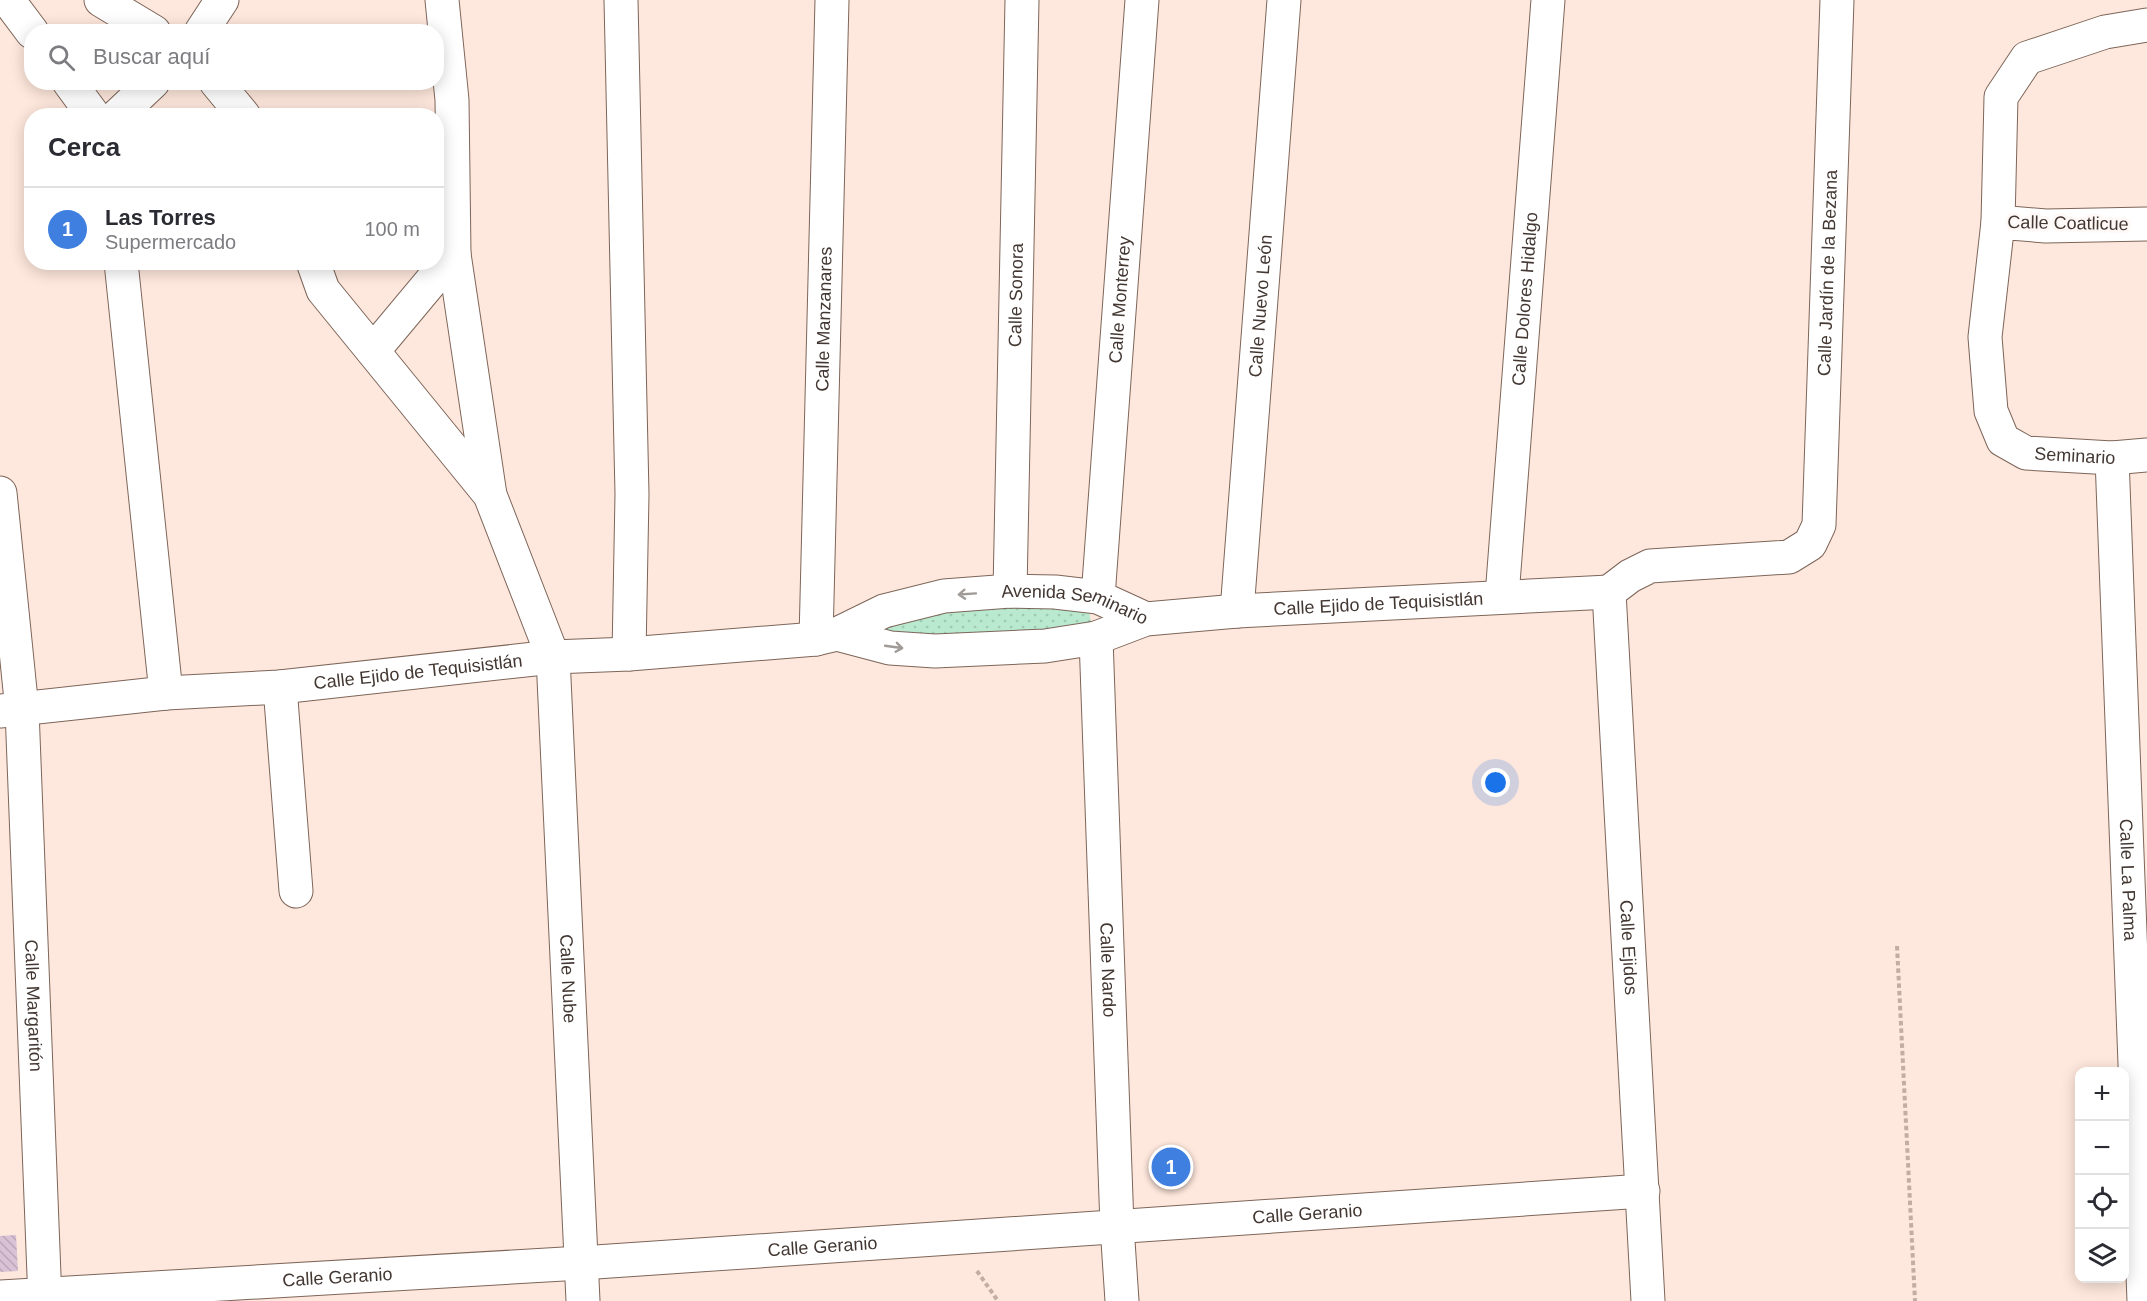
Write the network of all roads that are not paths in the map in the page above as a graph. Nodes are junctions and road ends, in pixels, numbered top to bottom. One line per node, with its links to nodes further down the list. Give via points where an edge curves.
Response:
1 (8, 0): 12 (street)
2 (101, 0): 13 (street)
3 (222, 0): 14 (street)
4 (442, 0): 22 (street, via 452,100)
5 (621, 0): 44 (street, via 632,494)
6 (832, 0): 42 (street, Calle Manzanares)
7 (1022, 0): 36 (street, Calle Sonora)
8 (1142, 0): 39 (street, Calle Monterrey)
9 (1284, 0): 40 (street, Calle Nuevo León)
10 (1548, 0): 38 (street, Calle Dolores Hidalgo)
11 (1837, 0): 37 (street, Calle Jardín de la Bezana, via 1819,525 1810,544 1789,557 1650,566)
12 (26, 24)
13 (141, 24)
14 (206, 24)
15 (2147, 25): 23 (street, via 2105,32 2027,58 2001,97)
16 (75, 90): 19 (street)
17 (145, 90): 20 (street)
18 (223, 90): 21 (street)
19 (88, 108)
20 (125, 108)
21 (237, 108)
22 (445, 190): 25 (street)
23 (1998, 222): 24 (street, Calle Coatlicue, via 2046,226); 30 (street, Calle Coatlicue)
24 (2147, 224)
25 (454, 254): 26 (street); 35 (street)
26 (444, 266)
27 (122, 270): 47 (street)
28 (316, 270): 31 (street, via 323,290)
29 (441, 270): 31 (street)
30 (1985, 338): 33 (street, Seminario, via 1991,411 2003,440 2026,453)
31 (373, 351): 35 (street)
32 (2147, 454): 33 (street, Seminario)
33 (2112, 458): 58 (street, Calle La Palma)
34 (0, 493): 48 (street, Calle Margaritón)
35 (490, 495): 45 (street, Calle Nube)
36 (1010, 591): 39 (street, Avenida Seminario); 42 (street, Avenida Seminario, one-way to 42, via 944,596 884,611)
37 (1609, 592): 38 (street, Calle Ejido de Tequisistlán); 50 (street, Calle Ejidos)
38 (1503, 596): 40 (street, Calle Ejido de Tequisistlán)
39 (1098, 597): 41 (street, Avenida Seminario)
40 (1237, 611): 41 (street, Calle Ejido de Tequisistlán)
41 (1146, 619): 43 (street, Avenida Seminario)
42 (826, 637): 43 (street, Avenida Seminario, one-way to 43, via 935,651 1045,646); 44 (street, Calle Ejido de Tequisistlán)
43 (1096, 638): 51 (street, Calle Nardo)
44 (629, 654): 45 (street, Calle Ejido de Tequisistlán)
45 (553, 657): 46 (street, Calle Ejido de Tequisistlán); 52 (street, Calle Nube)
46 (280, 687): 47 (street, Calle Ejido de Tequisistlán); 49 (street)
47 (166, 693): 48 (street, Calle Ejido de Tequisistlán)
48 (11, 711): 54 (street, Calle Margaritón)
49 (296, 891)
50 (1643, 1191): 51 (street, Calle Geranio); 57 (street, Calle Ejidos)
51 (1118, 1226): 52 (street, Calle Geranio); 56 (street, Calle Nardo)
52 (581, 1263): 54 (street, Calle Geranio); 55 (street, Calle Nube)
53 (0, 1297): 54 (street, Calle Geranio)
54 (45, 1297)
55 (583, 1301)
56 (1122, 1301)
57 (1648, 1301)
58 (2144, 1301)

